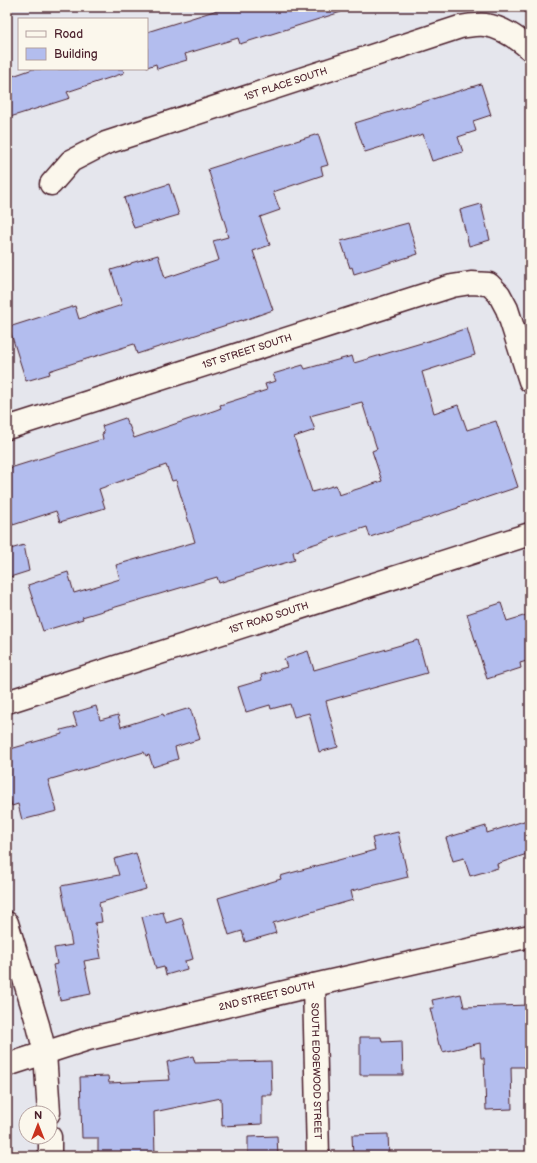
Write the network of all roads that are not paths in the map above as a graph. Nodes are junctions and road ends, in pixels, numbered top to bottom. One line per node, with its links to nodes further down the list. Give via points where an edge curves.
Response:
1 (530, 49): 2 (street, 1ST PLACE SOUTH, via 502,30 485,25 460,27 106,143 71,161)
2 (51, 184)
3 (530, 381): 4 (street, 1ST STREET SOUTH, via 507,309 499,294 489,284 471,283 452,286)
4 (7, 428)
5 (530, 534): 6 (street, 1ST ROAD SOUTH)
6 (7, 702)
7 (7, 923): 10 (street)
8 (530, 936): 9 (street, 2ND STREET SOUTH)
9 (314, 985): 10 (street, 2ND STREET SOUTH, via 88,1039); 15 (street, SOUTH EDGEWOOD STREET)
10 (45, 1053): 11 (street, 2ND STREET SOUTH); 12 (street)
11 (7, 1065)
12 (48, 1105)
13 (50, 1145): 14 (street)
14 (50, 1156)
15 (318, 1156)

